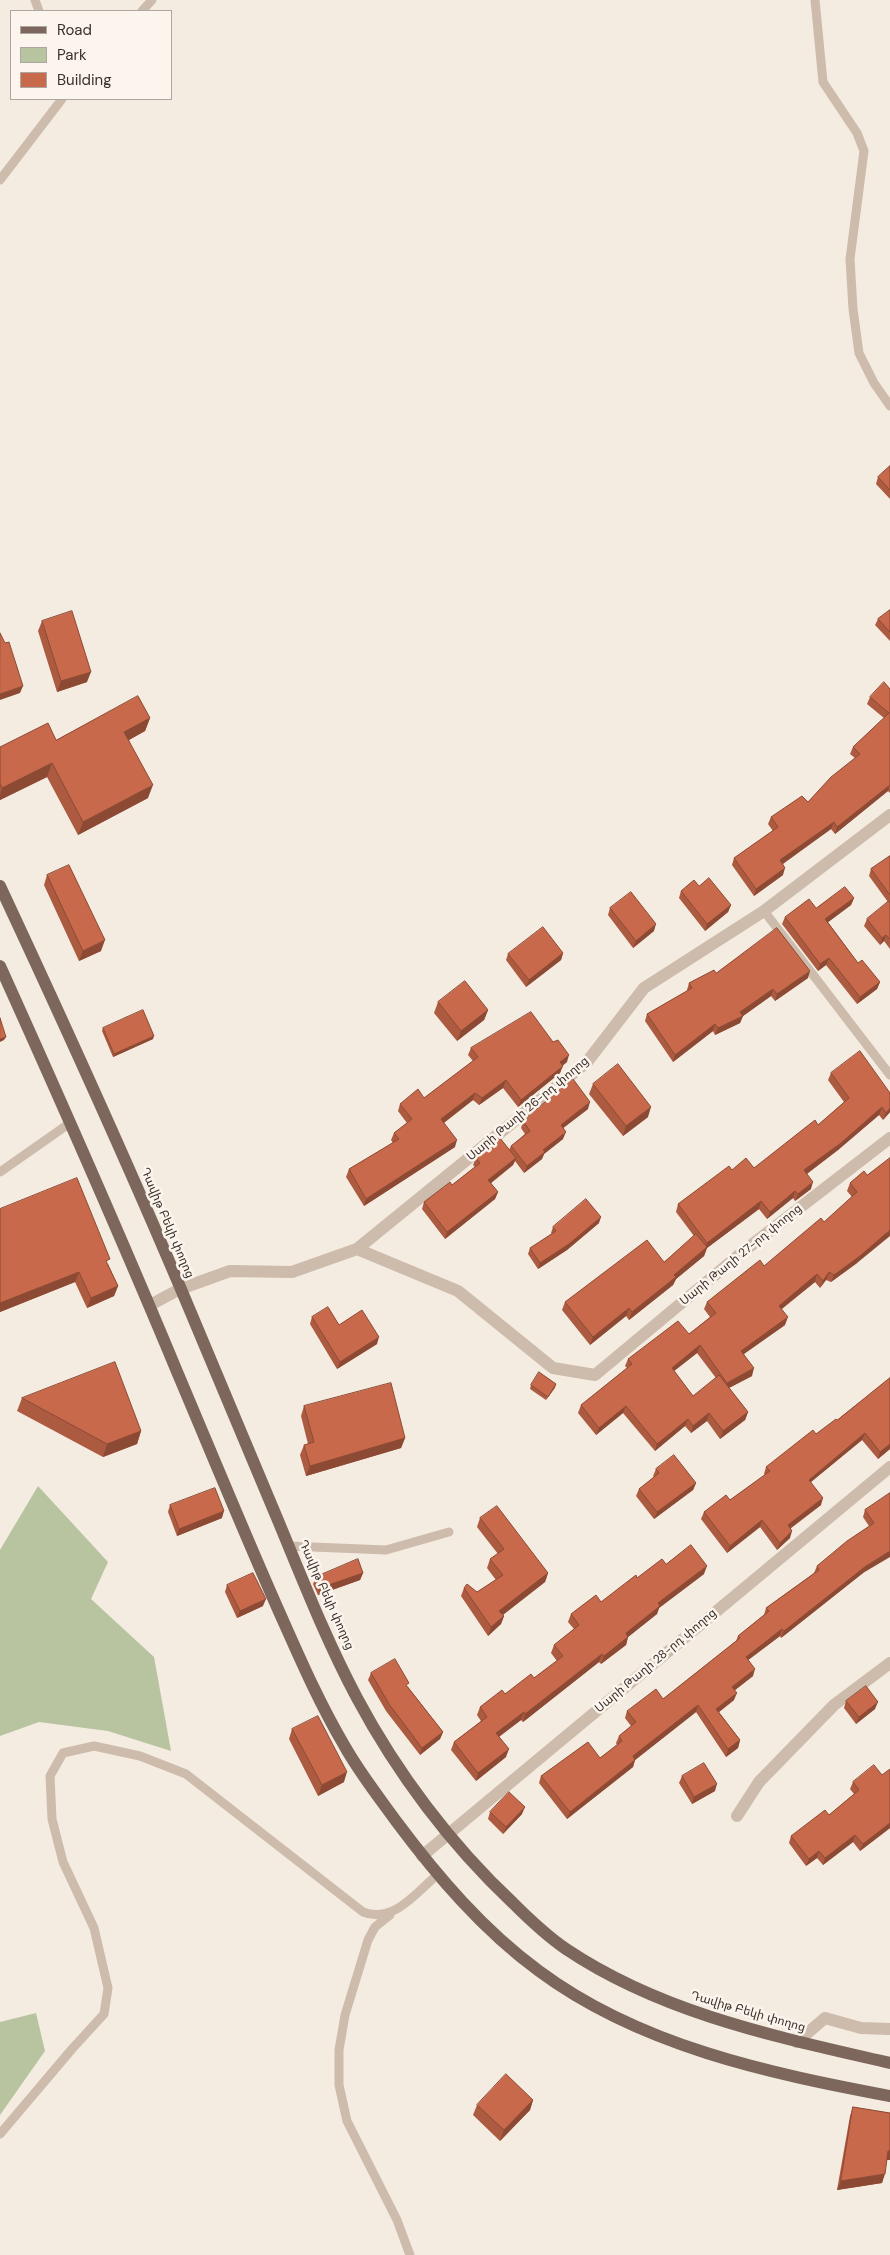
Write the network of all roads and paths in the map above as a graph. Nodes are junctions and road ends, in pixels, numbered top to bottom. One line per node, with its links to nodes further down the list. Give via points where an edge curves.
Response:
1 (152, 0): 3 (lane)
2 (815, 0): 6 (lane, via 823,82 857,133 864,151 850,259 859,353)
3 (143, 10)
4 (61, 100): 5 (lane)
5 (0, 180)
6 (890, 406)
7 (890, 815): 9 (street, Սարի Թաղի 26-րդ փողոց)
8 (0, 886): 16 (main road, Դավիթ Բեկի փողոց, via 101,1103)
9 (764, 910): 11 (lane); 15 (street, Սարի Թաղի 26-րդ փողոց, via 644,988 587,1062)
10 (0, 966): 12 (main road)
11 (890, 1075)
12 (70, 1123): 14 (lane); 17 (main road)
13 (890, 1138): 15 (street, Սարի Թաղի 27-րդ փողոց, via 745,1250 595,1375 553,1368 458,1291)
14 (0, 1172)
15 (356, 1249): 16 (street, Սարի Թաղի 26-րդ փողոց, via 292,1272 230,1271)
16 (180, 1289): 17 (street, Սարի Թաղի 26-րդ փողոց); 20 (main road, Դավիթ Բեկի փողոց)
17 (150, 1305): 24 (main road, via 309,1677 345,1748)
18 (890, 1467): 23 (street, Սարի Թաղի 28-րդ փողոց)
19 (449, 1532): 20 (lane, via 386,1550)
20 (289, 1546): 23 (main road, Դավիթ Բեկի փողոց, via 357,1697 389,1752)
21 (890, 1663): 22 (street, via 834,1705 759,1782)
22 (737, 1816)
23 (448, 1834): 24 (street, Սարի Թաղի 28-րդ փողոց); 28 (main road, Դավիթ Բեկի փողոց, via 485,1878 564,1948 664,2001 710,2018)
24 (422, 1856): 25 (main road)
25 (437, 1875): 26 (lane); 30 (main road, via 537,1970 630,2023 737,2063)
26 (394, 1912): 31 (lane, via 378,1916 363,1912 186,1774 140,1756 94,1746 63,1753 50,1776 52,1818 63,1862 94,1928 108,1988 104,2014); 32 (lane, via 375,1928 368,1940 345,2015 338,2085 347,2121 397,2220)
27 (890, 2029): 28 (street, via 861,2028 826,2018)
28 (797, 2042): 29 (main road, Դավիթ Բեկի փողոց)
29 (890, 2063)
30 (890, 2096)
31 (0, 2134)
32 (410, 2255)

